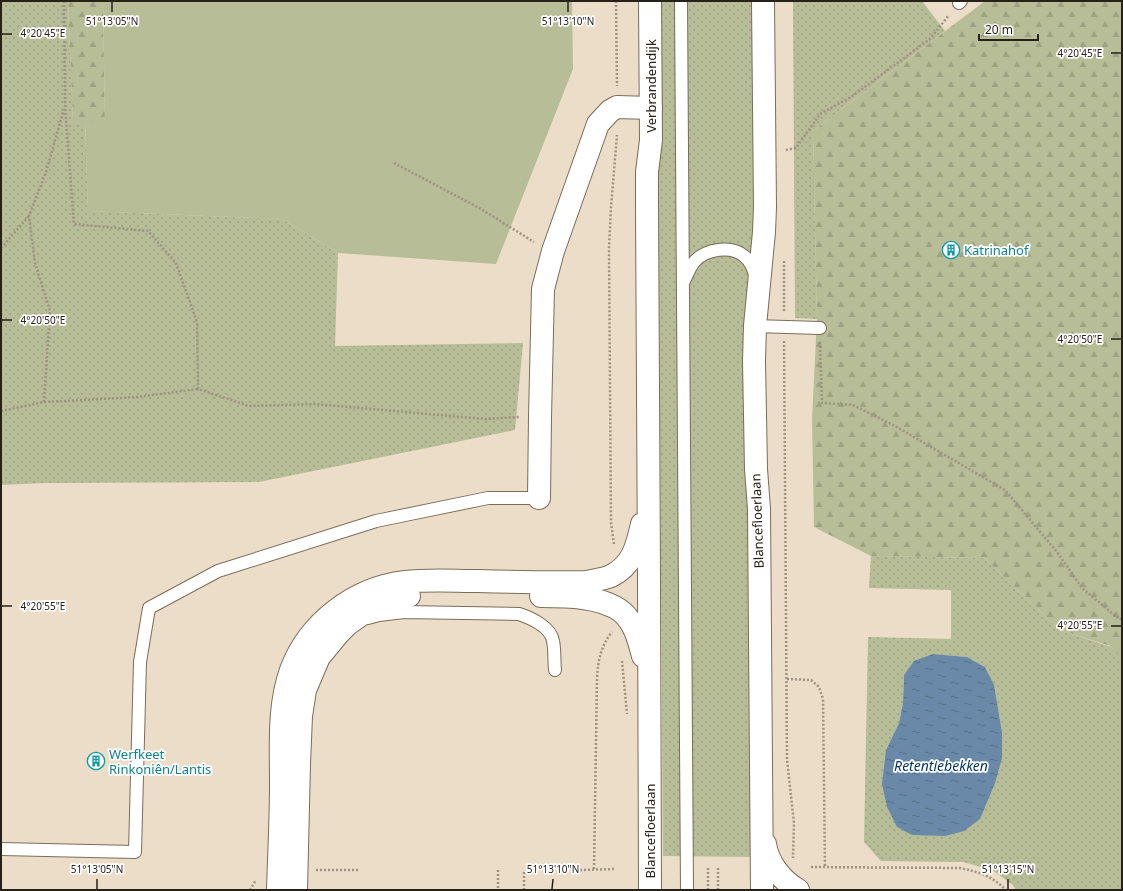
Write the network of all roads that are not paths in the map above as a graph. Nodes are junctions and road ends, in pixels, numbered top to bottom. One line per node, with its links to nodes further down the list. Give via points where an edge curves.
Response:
1 (650, 1): 4 (main road, Verbrandendijk)
2 (682, 1): 6 (lane)
3 (763, 1): 7 (main road, Blancefloerlaan, via 773,151)
4 (651, 108): 5 (main road, Verbrandendijk); 10 (main road, via 617,107 598,124 553,251 543,289)
5 (647, 172): 11 (main road, Blancefloerlaan)
6 (683, 284): 7 (lane, via 694,262 702,255 715,250 730,250 744,255 749,261 754,268); 21 (lane)
7 (759, 287): 8 (main road, Blancefloerlaan)
8 (755, 326): 9 (lane); 15 (main road, Blancefloerlaan, via 755,461 759,517)
9 (820, 328)
10 (540, 498): 16 (lane, via 488,498 376,521 218,571 149,608 140,662 135,852)
11 (649, 498): 14 (main road, Blancefloerlaan); 18 (main road, via 635,551 623,568 610,577 587,582 404,582 358,596 321,623 306,642 291,670 285,697 281,731)
12 (348, 624): 13 (lane, via 379,615 404,612 519,614 531,618 550,634 553,640); 14 (main road, via 389,600 410,596 437,594 580,598 605,603 622,613 638,636); 19 (main road, via 319,657 305,690 298,764)
13 (555, 670)
14 (649, 675): 20 (main road, Blancefloerlaan)
15 (760, 809): 17 (main road, via 766,848 774,868); 22 (main road, Blancefloerlaan)
16 (1, 849)
17 (792, 887)
18 (278, 890)
19 (296, 890)
20 (650, 890)
21 (687, 890)
22 (762, 890)

